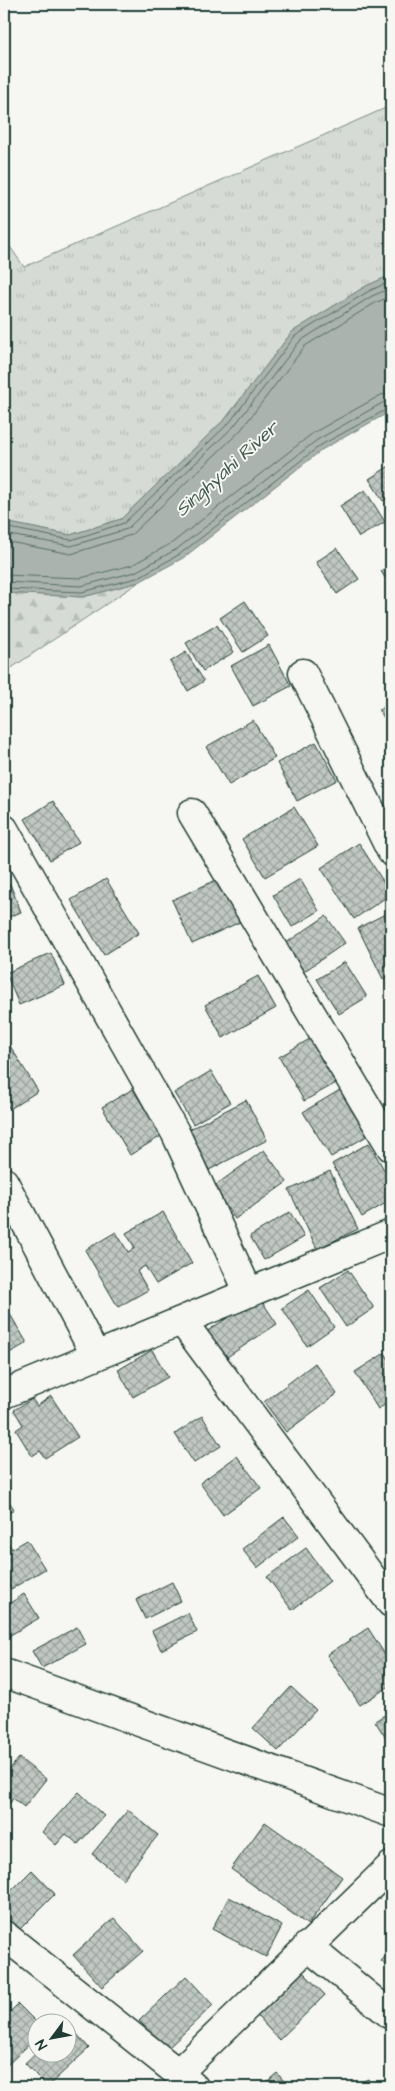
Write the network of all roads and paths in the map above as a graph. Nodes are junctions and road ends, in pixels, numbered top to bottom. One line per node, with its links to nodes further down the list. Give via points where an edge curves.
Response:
1 (303, 673): 4 (street)
2 (192, 812): 5 (street)
3 (4, 828): 8 (street, via 175,1132)
4 (391, 851)
5 (391, 1147)
6 (4, 1182): 10 (street)
7 (391, 1234): 8 (street)
8 (249, 1293): 9 (street)
9 (182, 1321): 10 (street); 12 (street)
10 (96, 1356): 11 (street)
11 (4, 1394)
12 (391, 1603)
13 (4, 1673): 14 (street)
14 (391, 1813)
15 (391, 1866): 17 (street)
16 (4, 1935): 19 (street)
17 (307, 1946): 18 (street); 19 (street)
18 (391, 2015)
19 (186, 2080)

